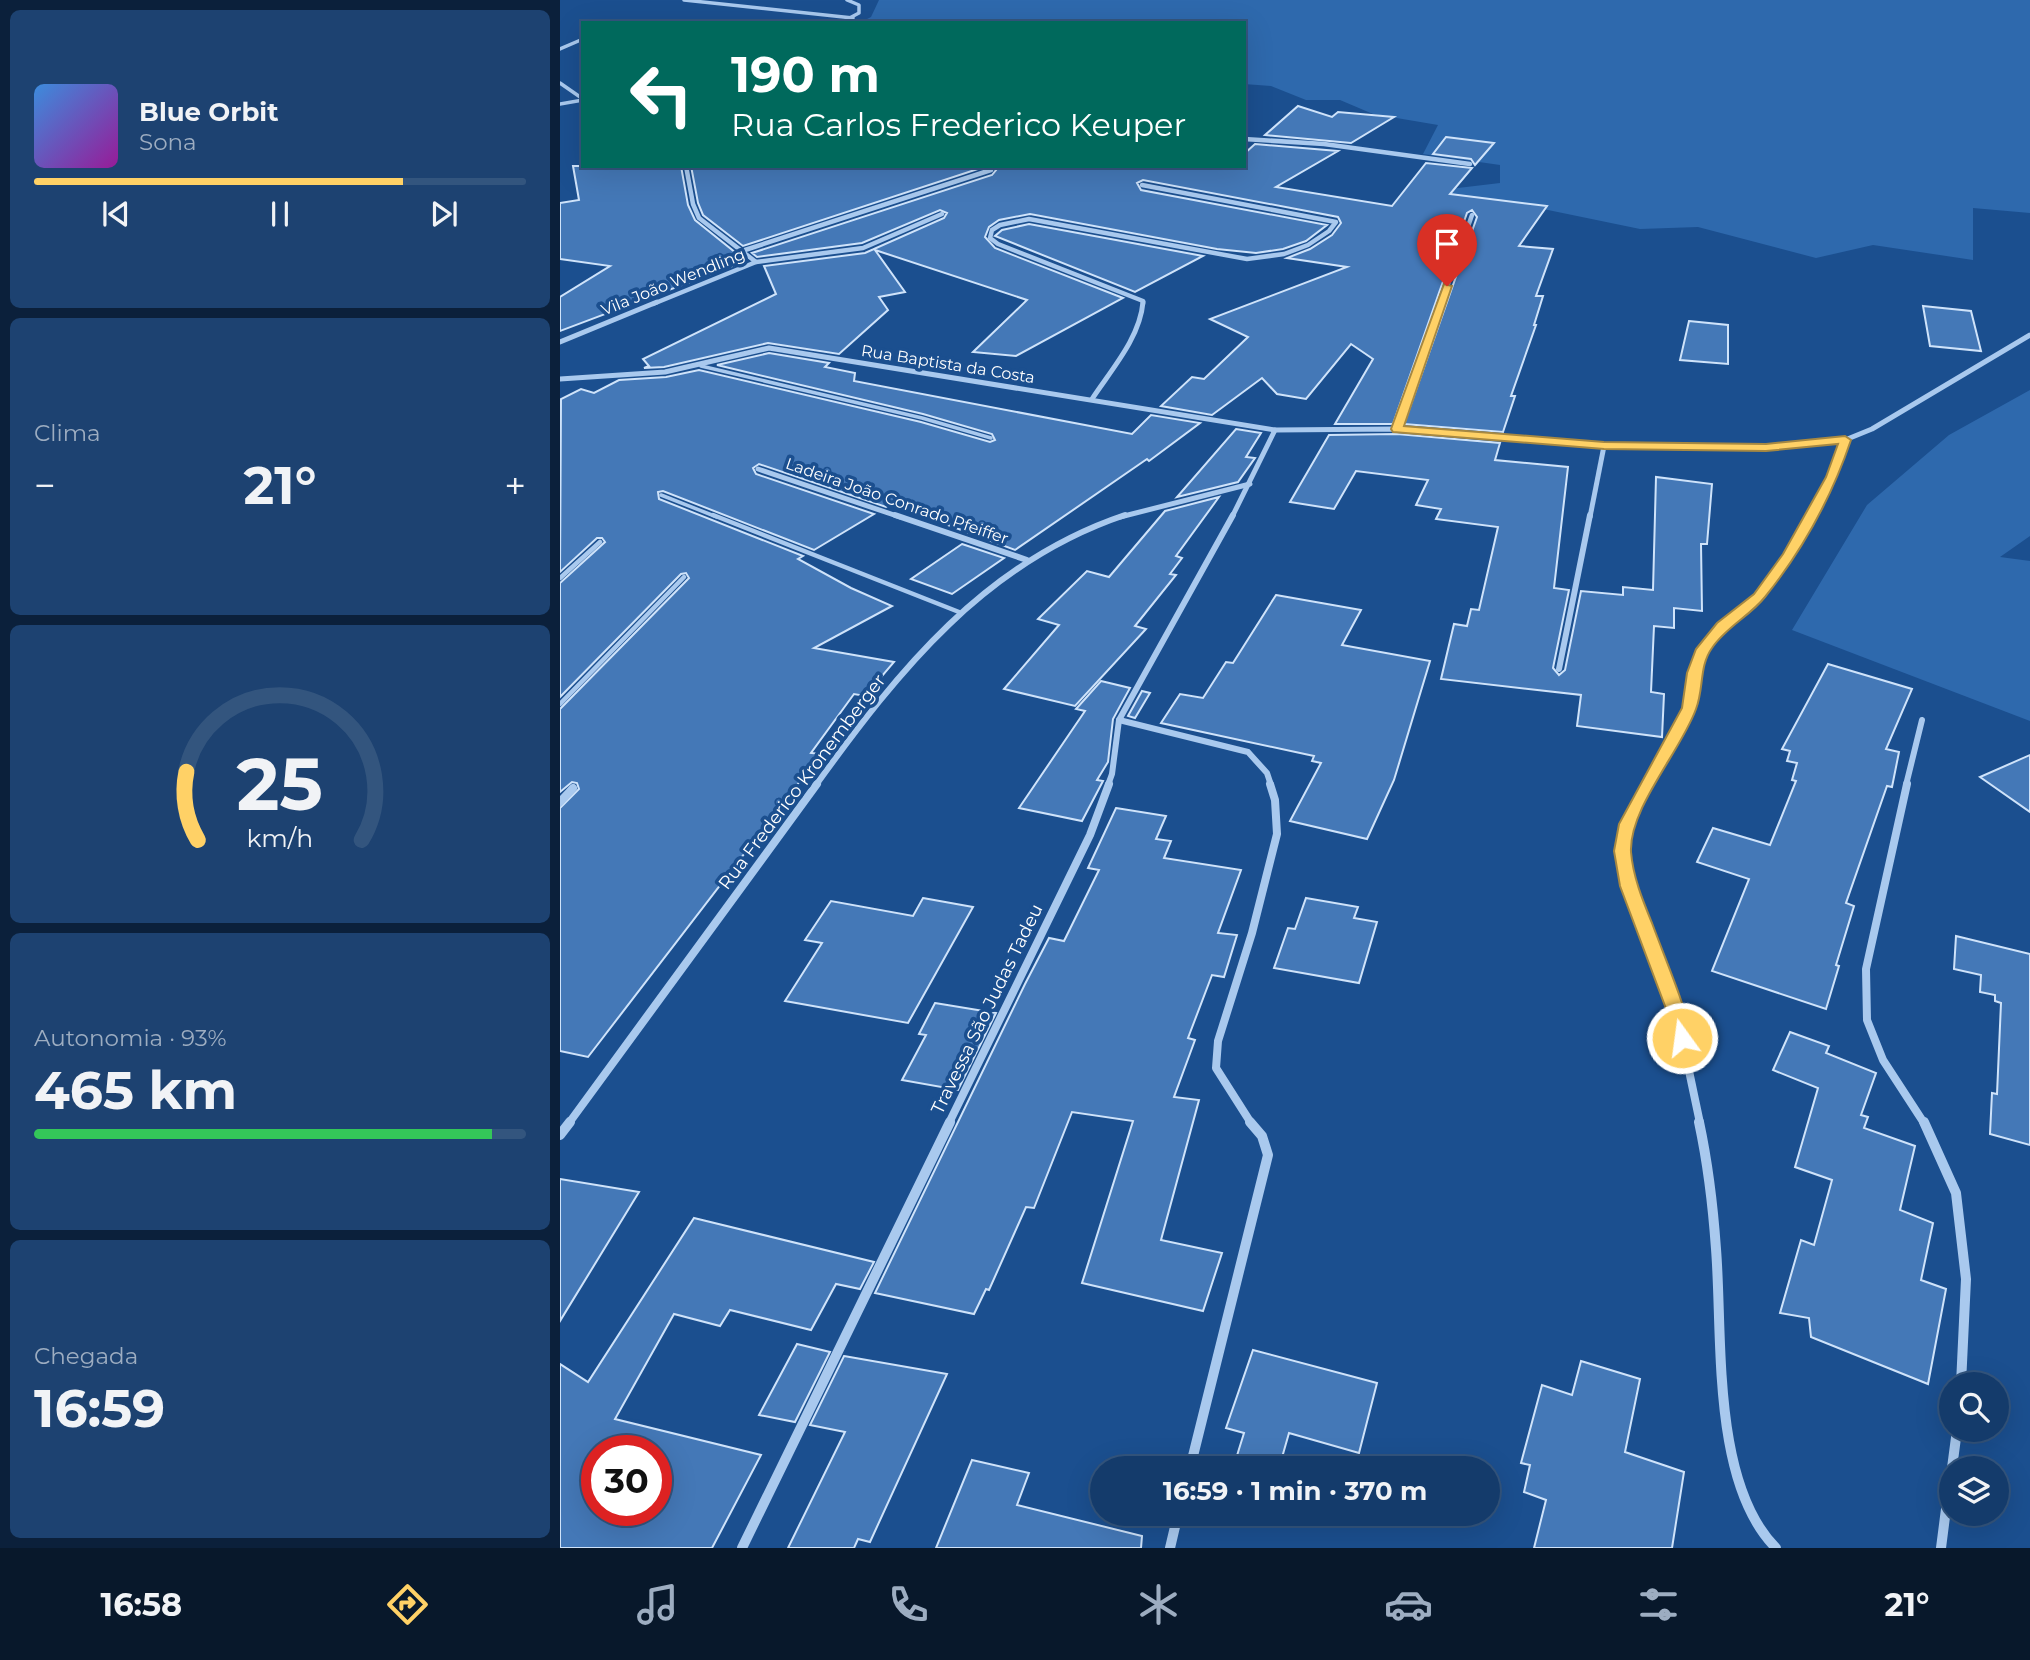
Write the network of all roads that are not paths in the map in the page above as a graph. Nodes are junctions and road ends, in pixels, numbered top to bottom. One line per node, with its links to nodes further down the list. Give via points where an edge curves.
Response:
1 (684, 0): 3 (street)
2 (847, 0): 3 (street, via 859,5)
3 (853, 18): 4 (street)
4 (845, 21)
5 (581, 41): 6 (street)
6 (560, 49)
7 (560, 83): 8 (street)
8 (581, 98)
9 (581, 100): 10 (street)
10 (568, 103): 11 (street); 12 (street)
11 (560, 104)
12 (581, 106)
13 (1246, 139): 14 (street, via 1324,144)
14 (1470, 164)
15 (686, 168): 20 (street, Vila João Wendling, via 702,223)
16 (991, 170): 20 (street)
17 (1142, 185): 26 (street, via 1336,222 1330,231 1294,250 1247,259 1029,219 992,230 990,238 998,244 1143,301 1136,331)
18 (942, 214): 21 (street, via 863,248)
19 (1472, 215): 27 (street)
20 (745, 250): 21 (street, Vila João Wendling)
21 (756, 262): 23 (street, Vila João Wendling)
22 (2030, 335): 30 (street, Rua Baptista da Costa, via 1872,429)
23 (560, 342)
24 (701, 366): 25 (street, Rua Baptista da Costa, via 627,377); 26 (street, Rua Baptista da Costa, via 769,348); 29 (lane)
25 (560, 379)
26 (1092, 399): 28 (street, Rua Baptista da Costa)
27 (1397, 429): 28 (street, Rua Baptista da Costa); 31 (street, Rua Baptista da Costa)
28 (1275, 430): 33 (street)
29 (991, 438)
30 (1845, 440): 31 (street, Rua Baptista da Costa, via 1766,448); 53 (street, via 1832,477 1789,555 1758,597 1722,626 1703,649 1689,708 1627,824 1623,851 1629,886 1677,1014 1707,1159 1727,1432 1744,1501)
31 (1604, 446): 40 (street)
32 (758, 469): 36 (street, Ladeira João Conrado Pfeiffer)
33 (1250, 484): 36 (street, Rua Frederico Kronemberger, via 1155,505 1098,525); 42 (street, Travessa São Judas Tadeu)
34 (661, 495): 39 (lane)
35 (600, 542): 38 (lane)
36 (1027, 560): 39 (street, Rua Frederico Kronemberger)
37 (684, 577): 41 (lane)
38 (560, 578)
39 (960, 612): 46 (street, Rua Frederico Kronemberger, via 864,720)
40 (1559, 669)
41 (560, 704)
42 (1119, 720): 48 (street, via 1248,752 1267,773 1275,800 1277,834 1218,1041 1216,1068 1262,1136 1268,1155); 51 (street, Travessa São Judas Tadeu, via 1112,774 1090,835)
43 (1922, 720): 47 (street, via 1866,969 1867,1020 1883,1060 1922,1118 1956,1193 1966,1279)
44 (573, 788): 45 (street)
45 (560, 802)
46 (560, 1135)
47 (1962, 1372)
48 (1192, 1456)
49 (1175, 1526): 52 (street)
50 (1944, 1526): 54 (street)
51 (742, 1548)
52 (1170, 1548)
53 (1776, 1548)
54 (1941, 1548)

